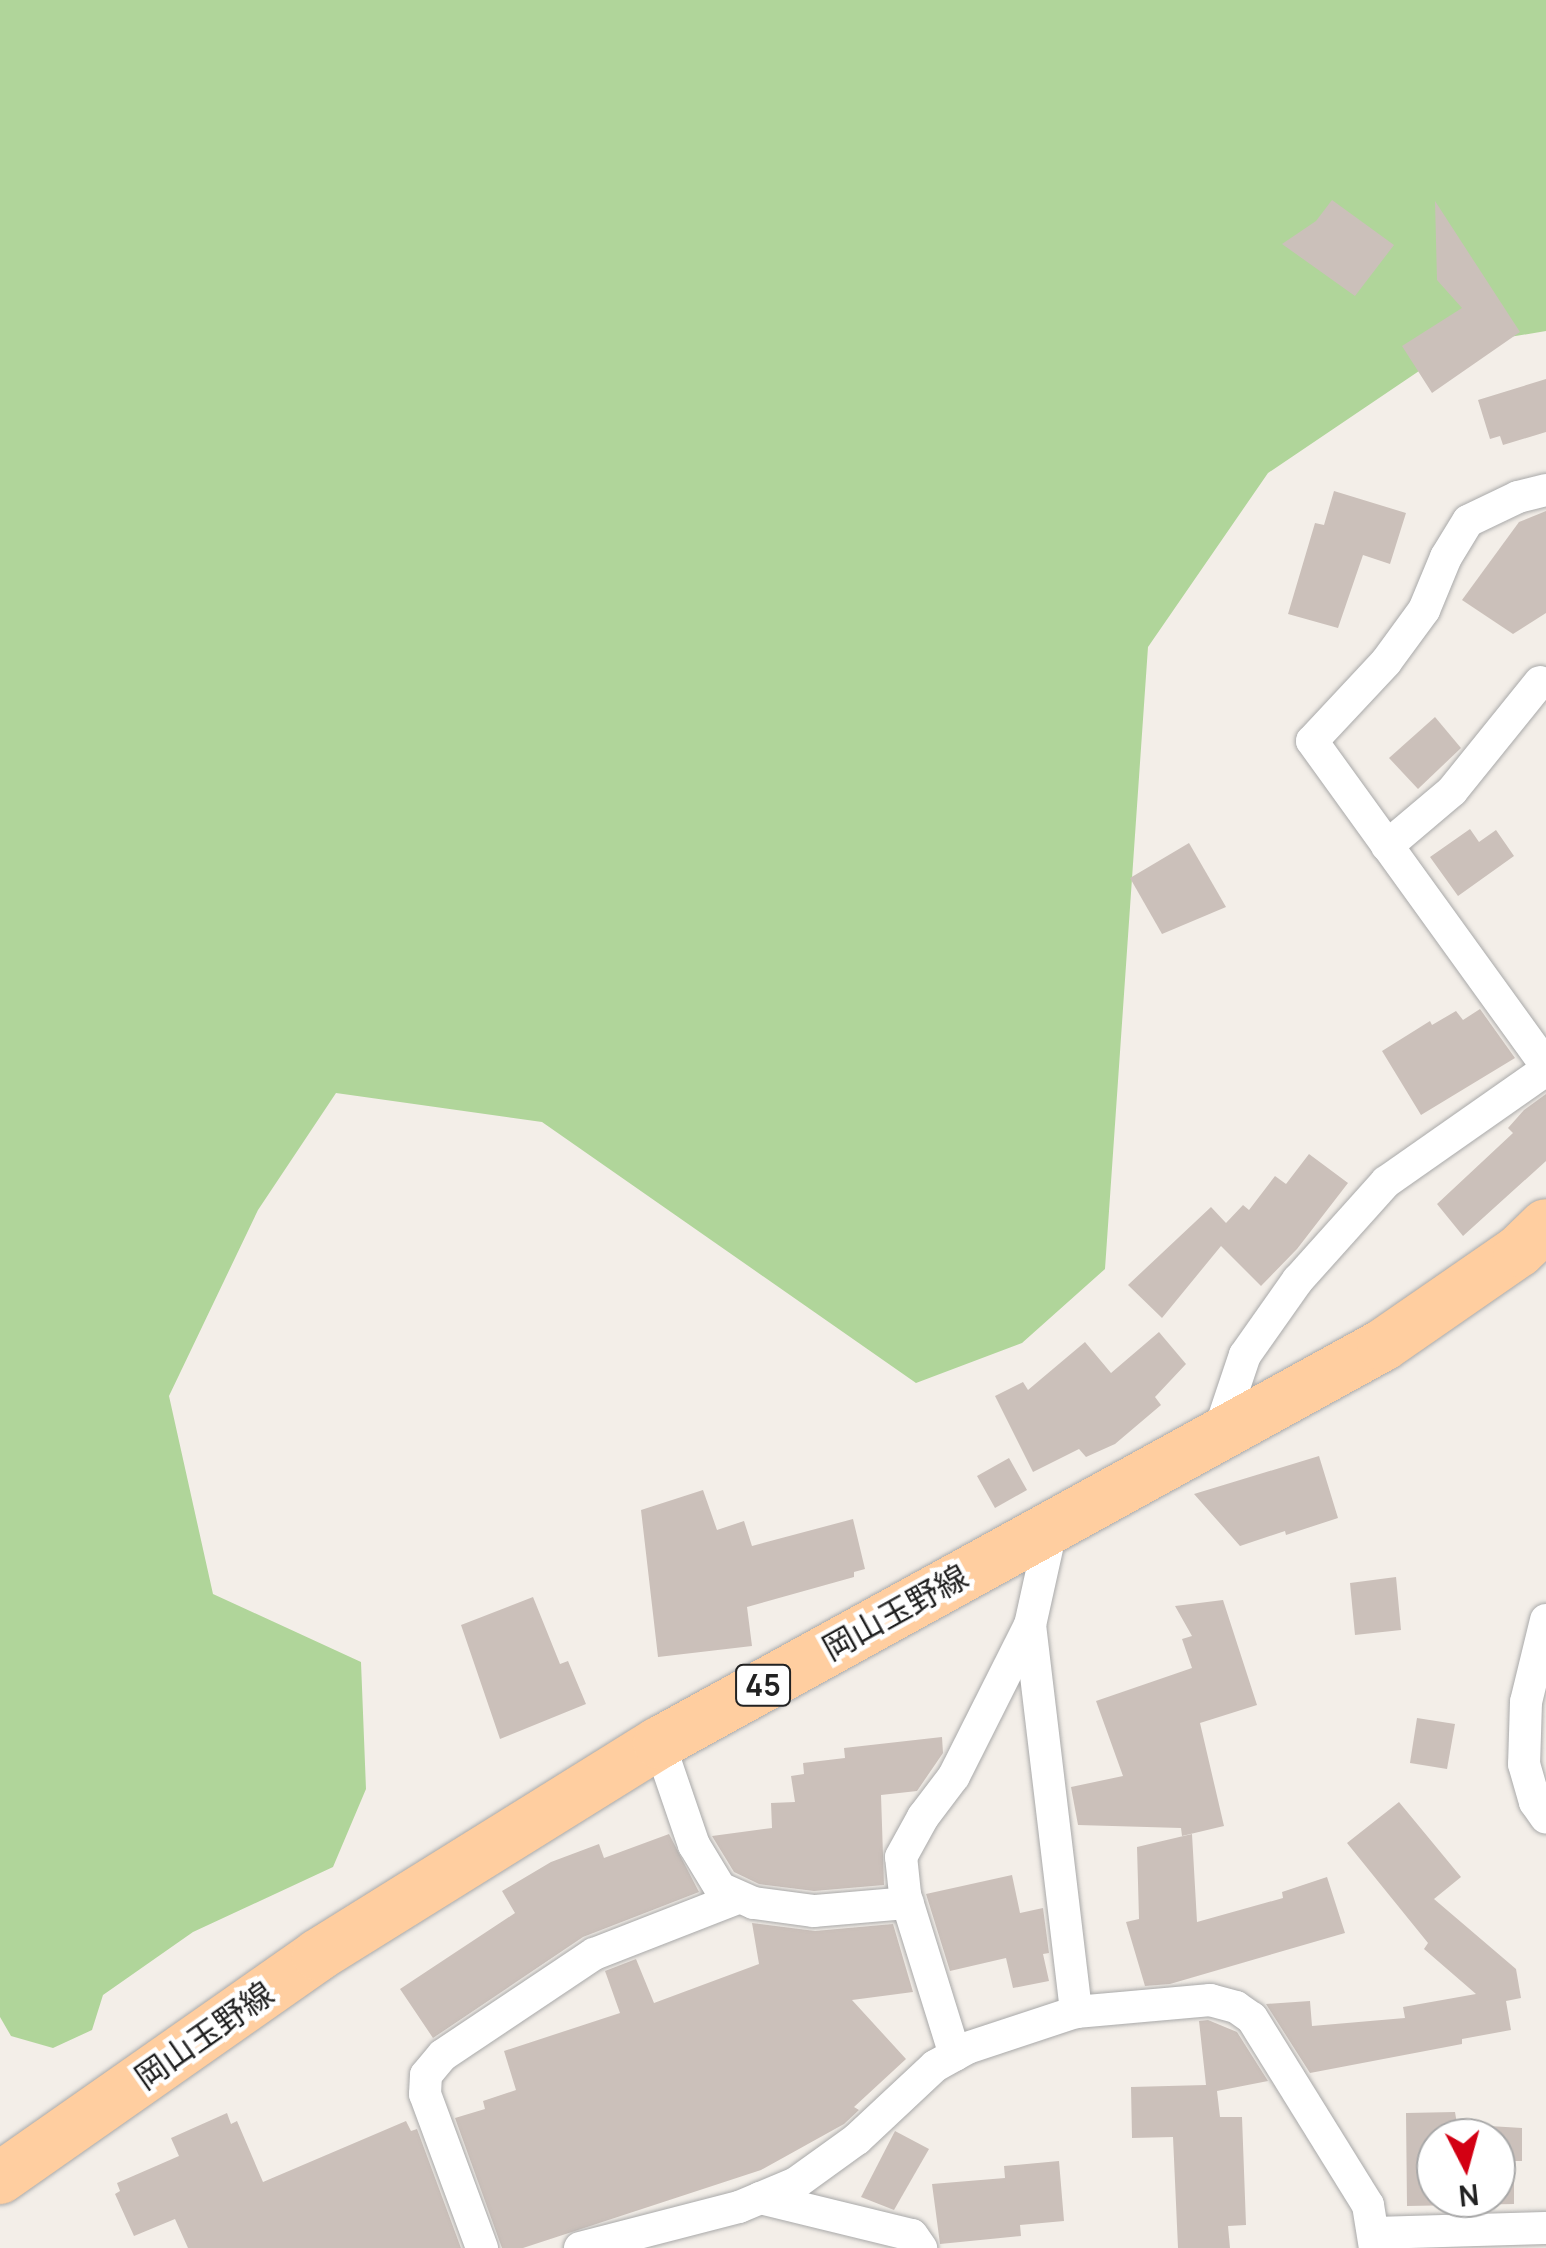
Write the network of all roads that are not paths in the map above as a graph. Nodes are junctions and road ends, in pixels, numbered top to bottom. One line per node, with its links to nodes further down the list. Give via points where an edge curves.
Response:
1 (1546, 490): 3 (street, via 1468,522 1424,610 1312,741)
2 (1540, 682): 3 (street, via 1452,792)
3 (1387, 846): 4 (street)
4 (1546, 1068): 6 (street, via 1386,1182 1298,1280 1245,1355)
5 (1546, 1225): 6 (main road, 岡山玉野線 / 45, via 1518,1252 1383,1345)
6 (1218, 1435): 7 (main road, 岡山玉野線 / 45)
7 (1052, 1526): 9 (street); 10 (main road, 岡山玉野線 / 45)
8 (1546, 1620): 11 (street, via 1526,1702 1524,1764)
9 (1030, 1625): 13 (street, via 954,1776 901,1856); 14 (street)
10 (659, 1742): 12 (street, via 694,1845 720,1888); 16 (main road, 岡山玉野線 / 45, via 318,1955)
11 (1546, 1818)
12 (738, 1898): 13 (street, via 814,1911); 21 (street, via 594,1954 443,2054 426,2075 426,2094)
13 (908, 1903): 15 (street)
14 (1076, 2012): 15 (street); 19 (street, via 1210,2000 1252,2018 1368,2205)
15 (954, 2055): 17 (street, via 796,2183)
16 (0, 2178)
17 (760, 2198): 20 (street); 22 (street, via 912,2235)
18 (1546, 2228): 19 (street)
19 (1375, 2240)
20 (596, 2245)
21 (482, 2248)
22 (922, 2248)

